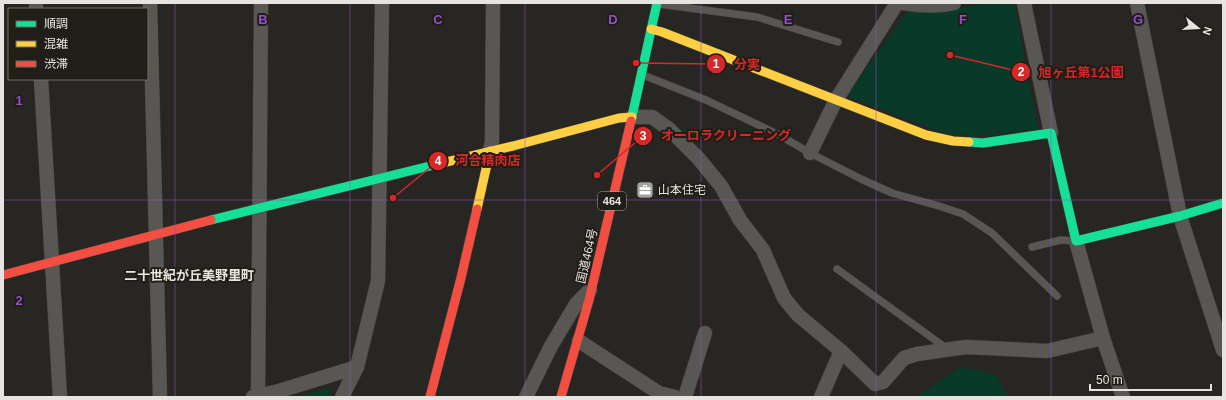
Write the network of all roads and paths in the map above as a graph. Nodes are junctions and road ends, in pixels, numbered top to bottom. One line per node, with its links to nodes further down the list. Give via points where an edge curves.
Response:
1 (150, 3): 24 (street)
2 (261, 3): 22 (street)
3 (382, 3): 20 (street)
4 (493, 3): 18 (street)
5 (657, 3): 11 (main road, 国道464号 / 464); 12 (lane, via 757,17)
6 (897, 3): 15 (street)
7 (904, 3): 8 (street, via 941,6)
8 (954, 3)
9 (1024, 3): 17 (street)
10 (1137, 3): 23 (street)
11 (651, 29): 13 (main road, 国道464号 / 464); 15 (main road)
12 (838, 42)
13 (641, 74): 16 (main road, 国道464号 / 464); 19 (lane, via 706,100)
14 (41, 80): 27 (street)
15 (836, 100): 17 (main road, via 926,135 953,141 983,142); 19 (street)
16 (632, 117): 18 (main road, via 619,118); 30 (main road, 国道464号 / 464); 37 (street, via 652,117 669,129 700,159 763,250 784,298 798,316)
17 (1051, 134): 25 (main road)
18 (490, 151): 20 (main road); 43 (main road)
19 (810, 153): 31 (lane, via 892,193 963,214 992,233)
20 (380, 179): 22 (main road); 38 (street, via 378,281)
21 (1223, 203): 23 (main road)
22 (260, 207): 24 (main road); 39 (street)
23 (1180, 216): 25 (main road); 36 (street)
24 (155, 235): 27 (main road); 41 (street)
25 (1076, 241): 26 (lane, via 1061,240); 33 (street)
26 (1032, 247)
27 (52, 263): 29 (main road); 40 (street)
28 (837, 269): 35 (lane)
29 (3, 275)
30 (592, 288): 34 (main road, 国道464号 / 464); 44 (street, via 576,304 550,348)
31 (1057, 296)
32 (705, 333): 47 (street)
33 (1103, 338): 35 (street, via 1047,352 966,347); 49 (street)
34 (579, 341): 45 (main road, 国道464号 / 464); 46 (street, via 659,393)
35 (948, 350): 37 (street, via 904,358 883,382 875,384)
36 (1223, 350)
37 (841, 351): 48 (street)
38 (357, 366): 39 (street); 42 (street)
39 (256, 396)
40 (60, 397)
41 (160, 397)
42 (342, 397)
43 (430, 397)
44 (526, 397)
45 (561, 397)
46 (675, 397)
47 (685, 397)
48 (821, 397)
49 (1123, 397)

